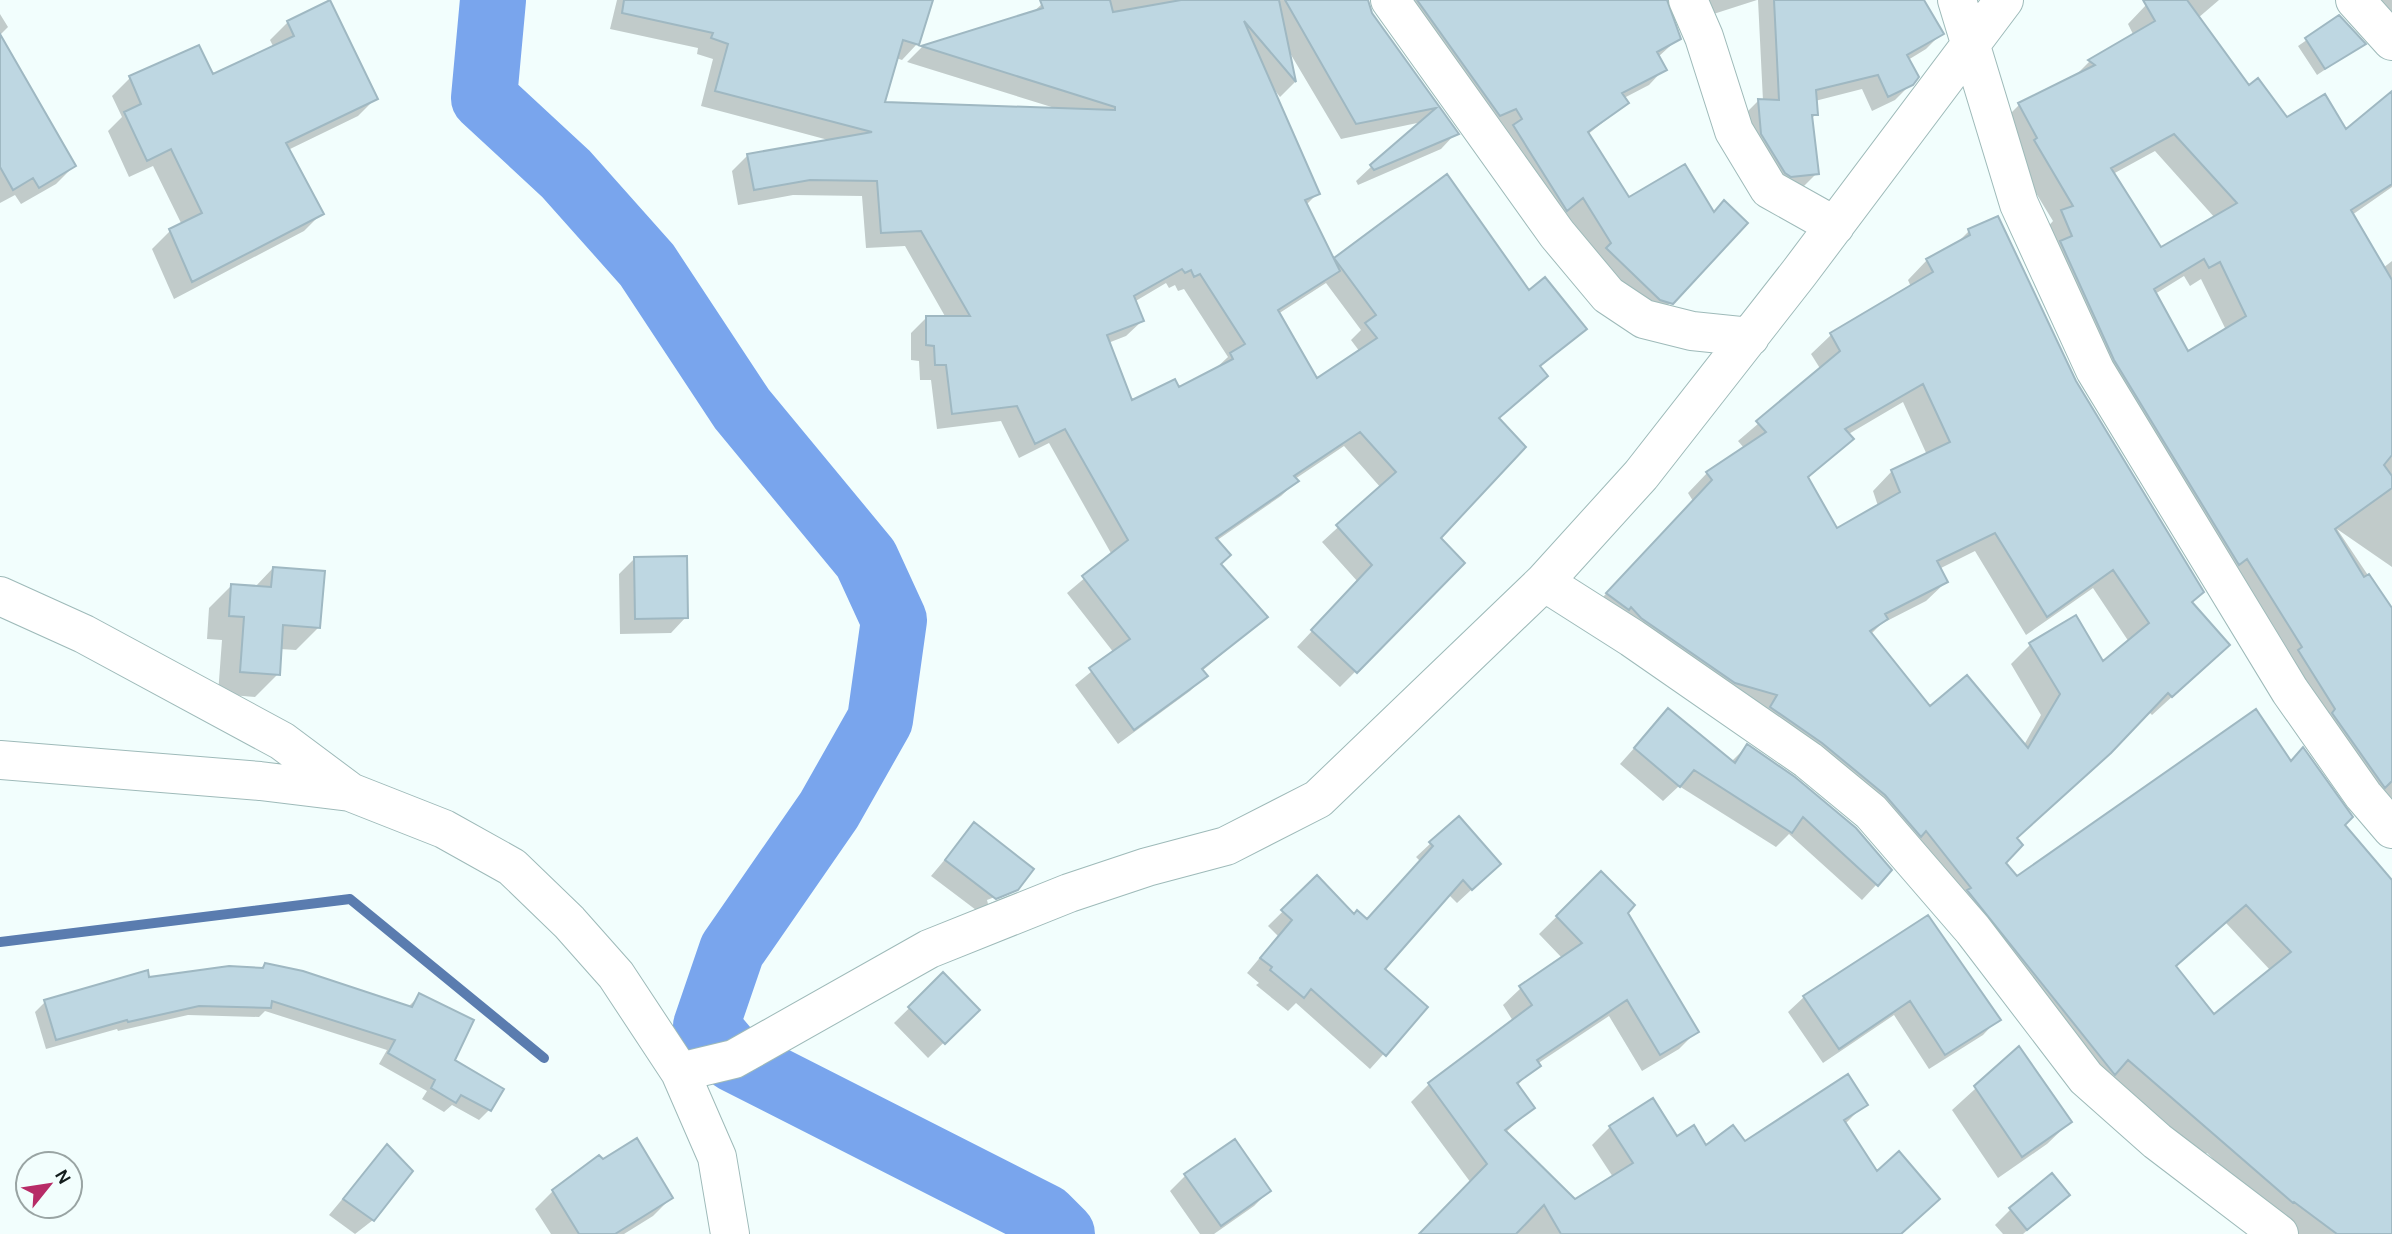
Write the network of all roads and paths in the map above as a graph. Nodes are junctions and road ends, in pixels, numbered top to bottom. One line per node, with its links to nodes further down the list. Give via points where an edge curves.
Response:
1 (1390, 0): 9 (street, via 1557,234 1608,295 1644,319 1692,331)
2 (1688, 0): 8 (street, via 1734,131 1769,189)
3 (1957, 0): 7 (street)
4 (2004, 0): 7 (street)
5 (2355, 0): 6 (street)
6 (2392, 41)
7 (1969, 47): 8 (street); 14 (street, via 2019,204 2095,370 2290,691)
8 (1835, 226): 9 (street)
9 (1750, 337): 10 (street, via 1641,475)
10 (1544, 582): 15 (street, via 1318,799 1226,846 1147,867 929,949 734,1059); 17 (street, via 1632,638 1839,784 1871,812 1988,950 2086,1078 2157,1140)
11 (0, 596): 13 (street, via 84,634 282,741)
12 (0, 760): 13 (street)
13 (350, 792): 15 (street, via 444,829 512,867 616,975)
14 (2392, 829)
15 (680, 1072): 16 (street, via 717,1157)
16 (730, 1234)
17 (2279, 1234)

